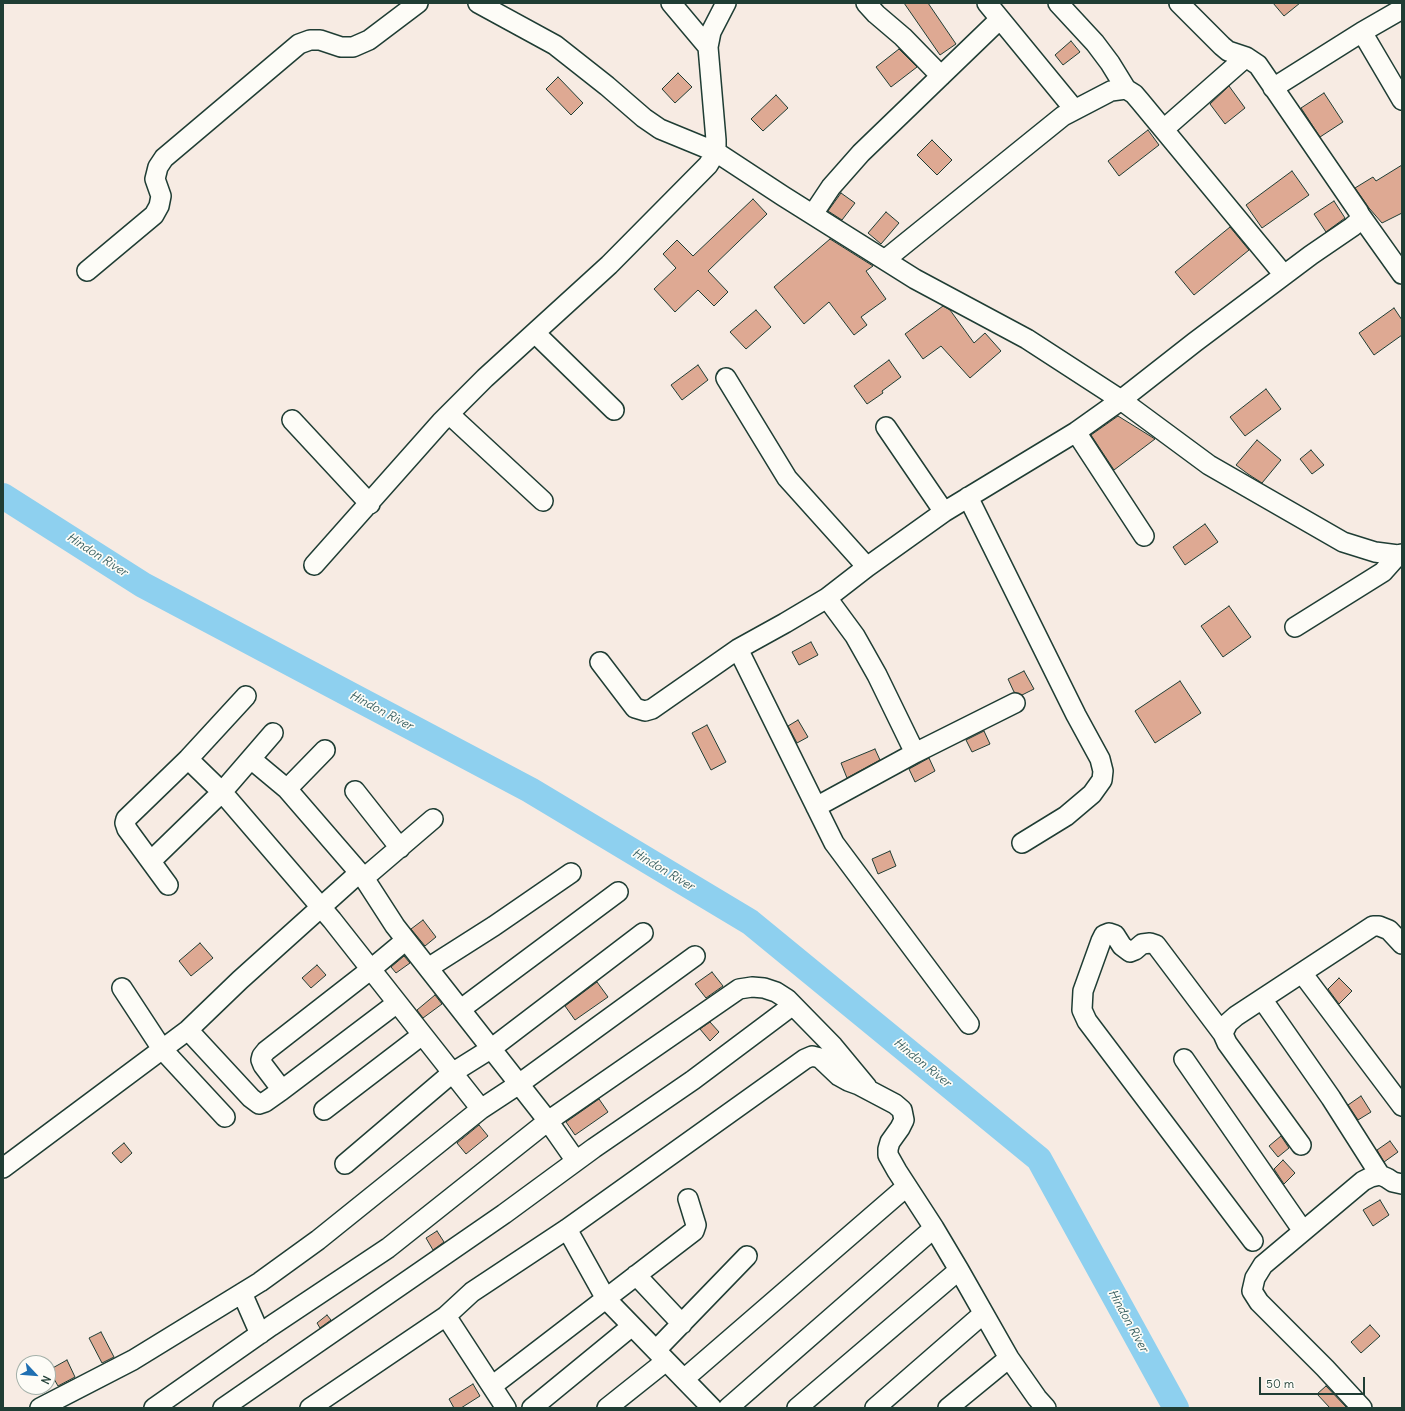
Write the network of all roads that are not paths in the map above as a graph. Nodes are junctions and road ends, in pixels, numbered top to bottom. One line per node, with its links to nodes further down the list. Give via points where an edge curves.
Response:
1 (418, 3): 24 (street, via 369,40 353,47 340,47 320,40 299,44 164,158 154,179 161,196 154,215)
2 (478, 3): 20 (street, via 555,45 660,129)
3 (671, 3): 12 (street)
4 (726, 3): 12 (street, via 711,32)
5 (866, 3): 14 (street)
6 (986, 3): 10 (street)
7 (1058, 3): 16 (street, via 1095,43)
8 (1179, 3): 13 (street, via 1228,51)
9 (1402, 9): 11 (street)
10 (1000, 19): 14 (street); 18 (street)
11 (1362, 32): 15 (street); 17 (street)
12 (708, 47): 20 (street)
13 (1246, 57): 15 (street, via 1258,65); 19 (street)
14 (941, 76): 21 (street, via 861,153 831,187)
15 (1273, 88): 22 (street)
16 (1126, 89): 18 (street, via 1111,91); 19 (street, via 1140,100)
17 (1402, 100)
18 (1074, 109): 23 (street)
19 (1164, 129): 26 (street)
20 (716, 152): 21 (street); 27 (street, via 708,165 609,265)
21 (813, 214): 23 (street)
22 (1360, 215): 25 (street); 26 (street, via 1359,221 1352,227)
23 (886, 259): 29 (street, via 915,279 1028,339)
24 (86, 271)
25 (1402, 274)
26 (1284, 275): 29 (street)
27 (535, 333): 30 (street); 31 (street)
28 (726, 378): 42 (street, via 787,478)
29 (1121, 400): 34 (street); 40 (street, via 1209,466 1343,542 1375,552)
30 (614, 410)
31 (449, 414): 36 (street); 37 (street)
32 (292, 420): 37 (street)
33 (886, 427): 38 (street)
34 (1076, 432): 35 (street); 39 (street)
35 (968, 497): 38 (street); 59 (street, via 1100,759 1103,771 1102,780 1092,794 1066,816)
36 (543, 501)
37 (370, 504): 41 (street)
38 (944, 512): 42 (street)
39 (1144, 536)
40 (1400, 554): 44 (street, via 1383,572)
41 (314, 566)
42 (867, 567): 43 (street)
43 (827, 598): 45 (street); 51 (street, via 855,636)
44 (1295, 627)
45 (738, 649): 46 (street, via 652,709 645,711 635,708); 57 (street)
46 (600, 662)
47 (246, 696): 52 (street)
48 (1014, 703): 51 (street)
49 (273, 733): 53 (street)
50 (325, 750): 54 (street)
51 (915, 753): 57 (street)
52 (188, 759): 56 (street); 61 (street, via 126,819 127,829)
53 (251, 759): 54 (street); 56 (street)
54 (287, 789): 63 (street)
55 (354, 791): 60 (street)
56 (222, 792): 61 (street); 66 (street)
57 (816, 807): 79 (street, via 834,843)
58 (433, 819): 60 (street)
59 (1022, 843)
60 (400, 848): 63 (street)
61 (151, 861): 64 (street)
62 (572, 873): 71 (street)
63 (362, 876): 66 (street); 68 (street)
64 (168, 885)
65 (618, 892): 78 (street)
66 (321, 908): 72 (street); 80 (street)
67 (643, 933): 83 (street)
68 (406, 940): 71 (street); 72 (street)
69 (1402, 944): 73 (street, via 1389,930 1373,926)
70 (695, 956): 87 (street)
71 (428, 968): 78 (street)
72 (370, 970): 76 (street); 88 (street, via 262,1056 263,1065)
73 (1302, 973): 75 (street); 90 (street)
74 (122, 988): 84 (street)
75 (1262, 1000): 81 (street, via 1228,1023); 99 (street, via 1331,1098)
76 (397, 1003): 82 (street); 88 (street)
77 (794, 1006): 89 (street, via 833,1046); 94 (street, via 776,992 764,988 739,989); 96 (street)
78 (461, 1009): 83 (street)
79 (969, 1024)
80 (188, 1030): 84 (street); 88 (street, via 259,1104)
81 (1223, 1034): 95 (street); 106 (street, via 1156,945 1142,944 1130,952 1122,946 1115,935 1104,935 1084,991 1082,1010 1087,1021)
82 (422, 1035): 86 (street); 92 (street)
83 (492, 1048): 86 (street); 87 (street)
84 (162, 1049): 93 (street); 98 (street)
85 (1184, 1059): 105 (street)
86 (452, 1073): 91 (street); 97 (street)
87 (519, 1084): 91 (street); 94 (street)
88 (282, 1090)
89 (870, 1091): 101 (street, via 902,1110 904,1120 890,1142 888,1155); 104 (street, via 839,1076 820,1058 812,1056 805,1059)
90 (1402, 1106)
91 (481, 1109): 110 (street, via 318,1240)
92 (324, 1110)
93 (225, 1117)
94 (548, 1121): 96 (street); 116 (street, via 388,1248)
95 (1301, 1145)
96 (576, 1161): 121 (street)
97 (345, 1164)
98 (3, 1168)
99 (1380, 1175): 100 (street); 105 (street, via 1363,1181)
100 (1402, 1184)
101 (906, 1187): 103 (street); 119 (street)
102 (688, 1199): 109 (street, via 696,1225 694,1231)
103 (934, 1228): 108 (street); 131 (street)
104 (567, 1229): 111 (street); 113 (street, via 472,1292)
105 (1303, 1231): 135 (street, via 1263,1265 1255,1278 1252,1291 1259,1302)
106 (1253, 1241)
107 (747, 1256): 114 (street)
108 (959, 1270): 112 (street); 132 (street)
109 (636, 1275): 111 (street); 114 (street)
110 (242, 1293): 116 (street); 123 (street, via 133,1360)
111 (606, 1299): 115 (street); 120 (street)
112 (983, 1314): 118 (street); 133 (street)
113 (446, 1316): 120 (street); 126 (street)
114 (682, 1324): 117 (street)
115 (632, 1326): 117 (street); 128 (street)
116 (260, 1334): 124 (street)
117 (661, 1355): 119 (street); 129 (street)
118 (1009, 1358): 122 (street); 134 (street)
119 (684, 1378): 130 (street)
120 (492, 1386): 127 (street)
121 (246, 1402): 125 (street)
122 (1036, 1405)
123 (40, 1408)
124 (154, 1408)
125 (223, 1408)
126 (310, 1408)
127 (506, 1408)
128 (532, 1408)
129 (608, 1408)
130 (712, 1408)
131 (728, 1408)
132 (797, 1408)
133 (874, 1408)
134 (948, 1408)
135 (1362, 1408)

